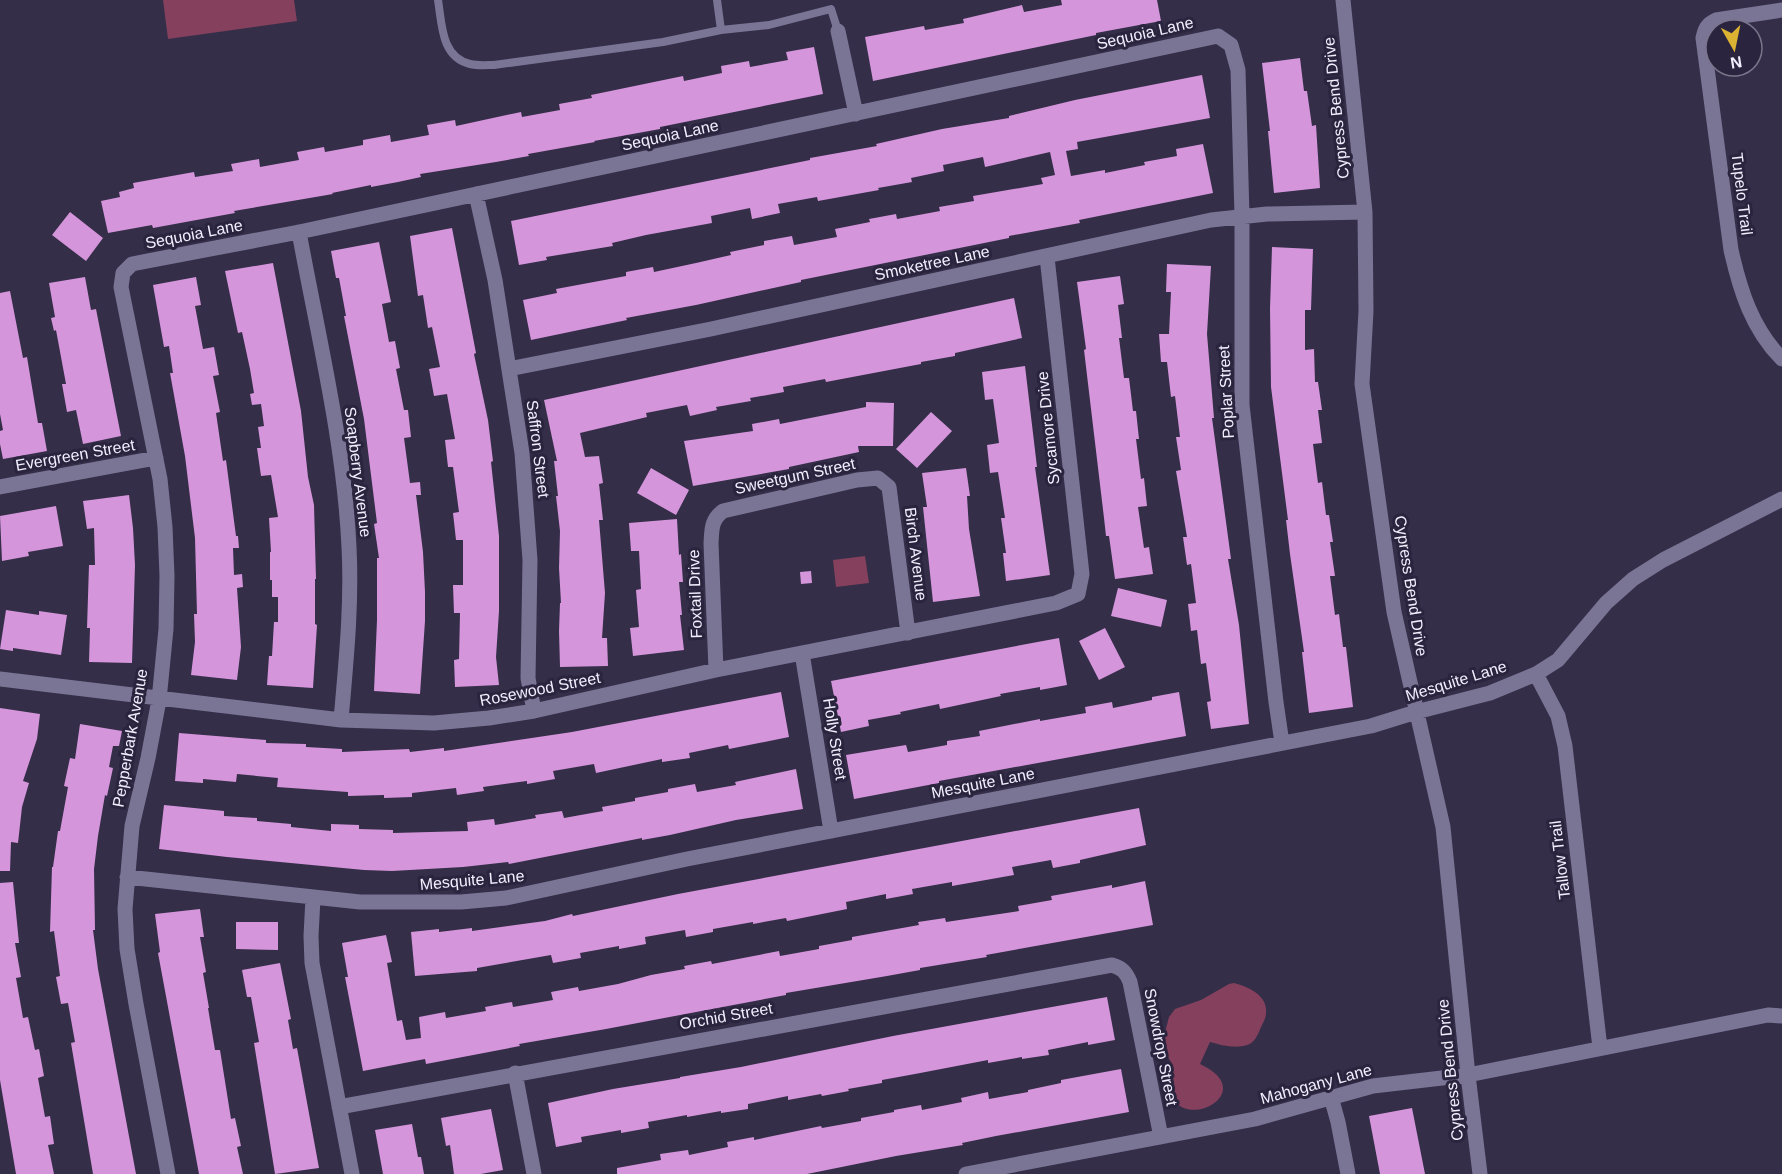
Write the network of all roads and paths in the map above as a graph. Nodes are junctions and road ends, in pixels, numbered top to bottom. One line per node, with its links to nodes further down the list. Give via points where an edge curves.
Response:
1 (438, 0): 5 (lane, via 446,43 454,56 470,64 494,65 663,42)
2 (717, 0): 5 (lane)
3 (1343, 0): 10 (street, Cypress Bend Drive)
4 (1782, 10): 15 (street, Tupelo Trail, via 1724,17 1709,23 1703,38 1738,284 1752,317)
5 (721, 30): 6 (lane, via 769,25 831,9)
6 (838, 31): 8 (street)
7 (1225, 39): 8 (street, Sequoia Lane, via 1200,39); 11 (street, Poplar Street, via 1231,45 1238,70)
8 (856, 114): 9 (street, Sequoia Lane)
9 (476, 194): 12 (street, Sequoia Lane); 16 (street, Saffron Street)
10 (1365, 212): 11 (street, Smoketree Lane); 30 (street, Cypress Bend Drive, via 1362,384 1394,612)
11 (1242, 216): 13 (street, Smoketree Lane); 32 (street, Poplar Street, via 1242,405)
12 (299, 232): 14 (street, Sequoia Lane, via 132,264); 31 (street, Soapberry Avenue, via 338,446 349,547 348,646)
13 (1047, 257): 16 (street, Smoketree Lane); 22 (street, Sycamore Drive, via 1082,574)
14 (123, 273): 17 (street, Pepperbark Avenue, via 121,287)
15 (1782, 359)
16 (509, 369): 29 (street, Saffron Street, via 527,505 528,678)
17 (156, 458): 19 (street, Evergreen Street); 28 (street, Pepperbark Avenue, via 167,576)
18 (884, 482): 21 (street, Sweetgum Street, via 878,478 857,480); 23 (street, Birch Avenue, via 889,487)
19 (0, 487)
20 (1782, 499): 26 (street, Mesquite Lane, via 1633,579 1606,603 1558,660)
21 (715, 516): 25 (street, Foxtail Drive, via 711,543)
22 (1078, 594): 23 (street, Rosewood Street, via 1056,603)
23 (908, 633): 24 (street, Rosewood Street)
24 (802, 653): 25 (street, Rosewood Street); 33 (street, Holly Street)
25 (716, 670): 29 (street, Rosewood Street)
26 (1536, 674): 30 (street, Mesquite Lane, via 1490,693); 38 (street, Tallow Trail, via 1558,716 1565,746)
27 (0, 679): 28 (street, Rosewood Street)
28 (159, 699): 31 (street, Rosewood Street); 34 (street, Pepperbark Avenue, via 132,826)
29 (534, 711): 31 (street, Rosewood Street, via 434,723)
30 (1416, 712): 32 (street, Mesquite Lane, via 1371,726); 40 (street, Cypress Bend Drive, via 1443,827)
31 (340, 720)
32 (1282, 743): 33 (street, Mesquite Lane)
33 (831, 831): 35 (street, Mesquite Lane, via 506,898 410,903)
34 (127, 877): 35 (street, Mesquite Lane); 44 (street, Pepperbark Avenue, via 127,949)
35 (313, 898): 42 (street, via 312,963)
36 (1120, 967): 39 (street, Orchid Street, via 1102,966); 43 (street, Snowdrop Street, via 1130,982)
37 (1782, 1016): 38 (street, Mahogany Lane, via 1768,1015)
38 (1600, 1048): 40 (street, Mahogany Lane)
39 (515, 1073): 42 (street, Orchid Street); 46 (street)
40 (1468, 1075): 41 (street, Mahogany Lane, via 1373,1086); 49 (street, Cypress Bend Drive)
41 (1331, 1097): 43 (street, Mahogany Lane, via 1290,1111); 48 (street)
42 (339, 1107): 45 (street)
43 (1161, 1137): 47 (street, Mahogany Lane)
44 (168, 1174)
45 (352, 1174)
46 (534, 1174)
47 (966, 1174)
48 (1348, 1174)
49 (1480, 1174)

